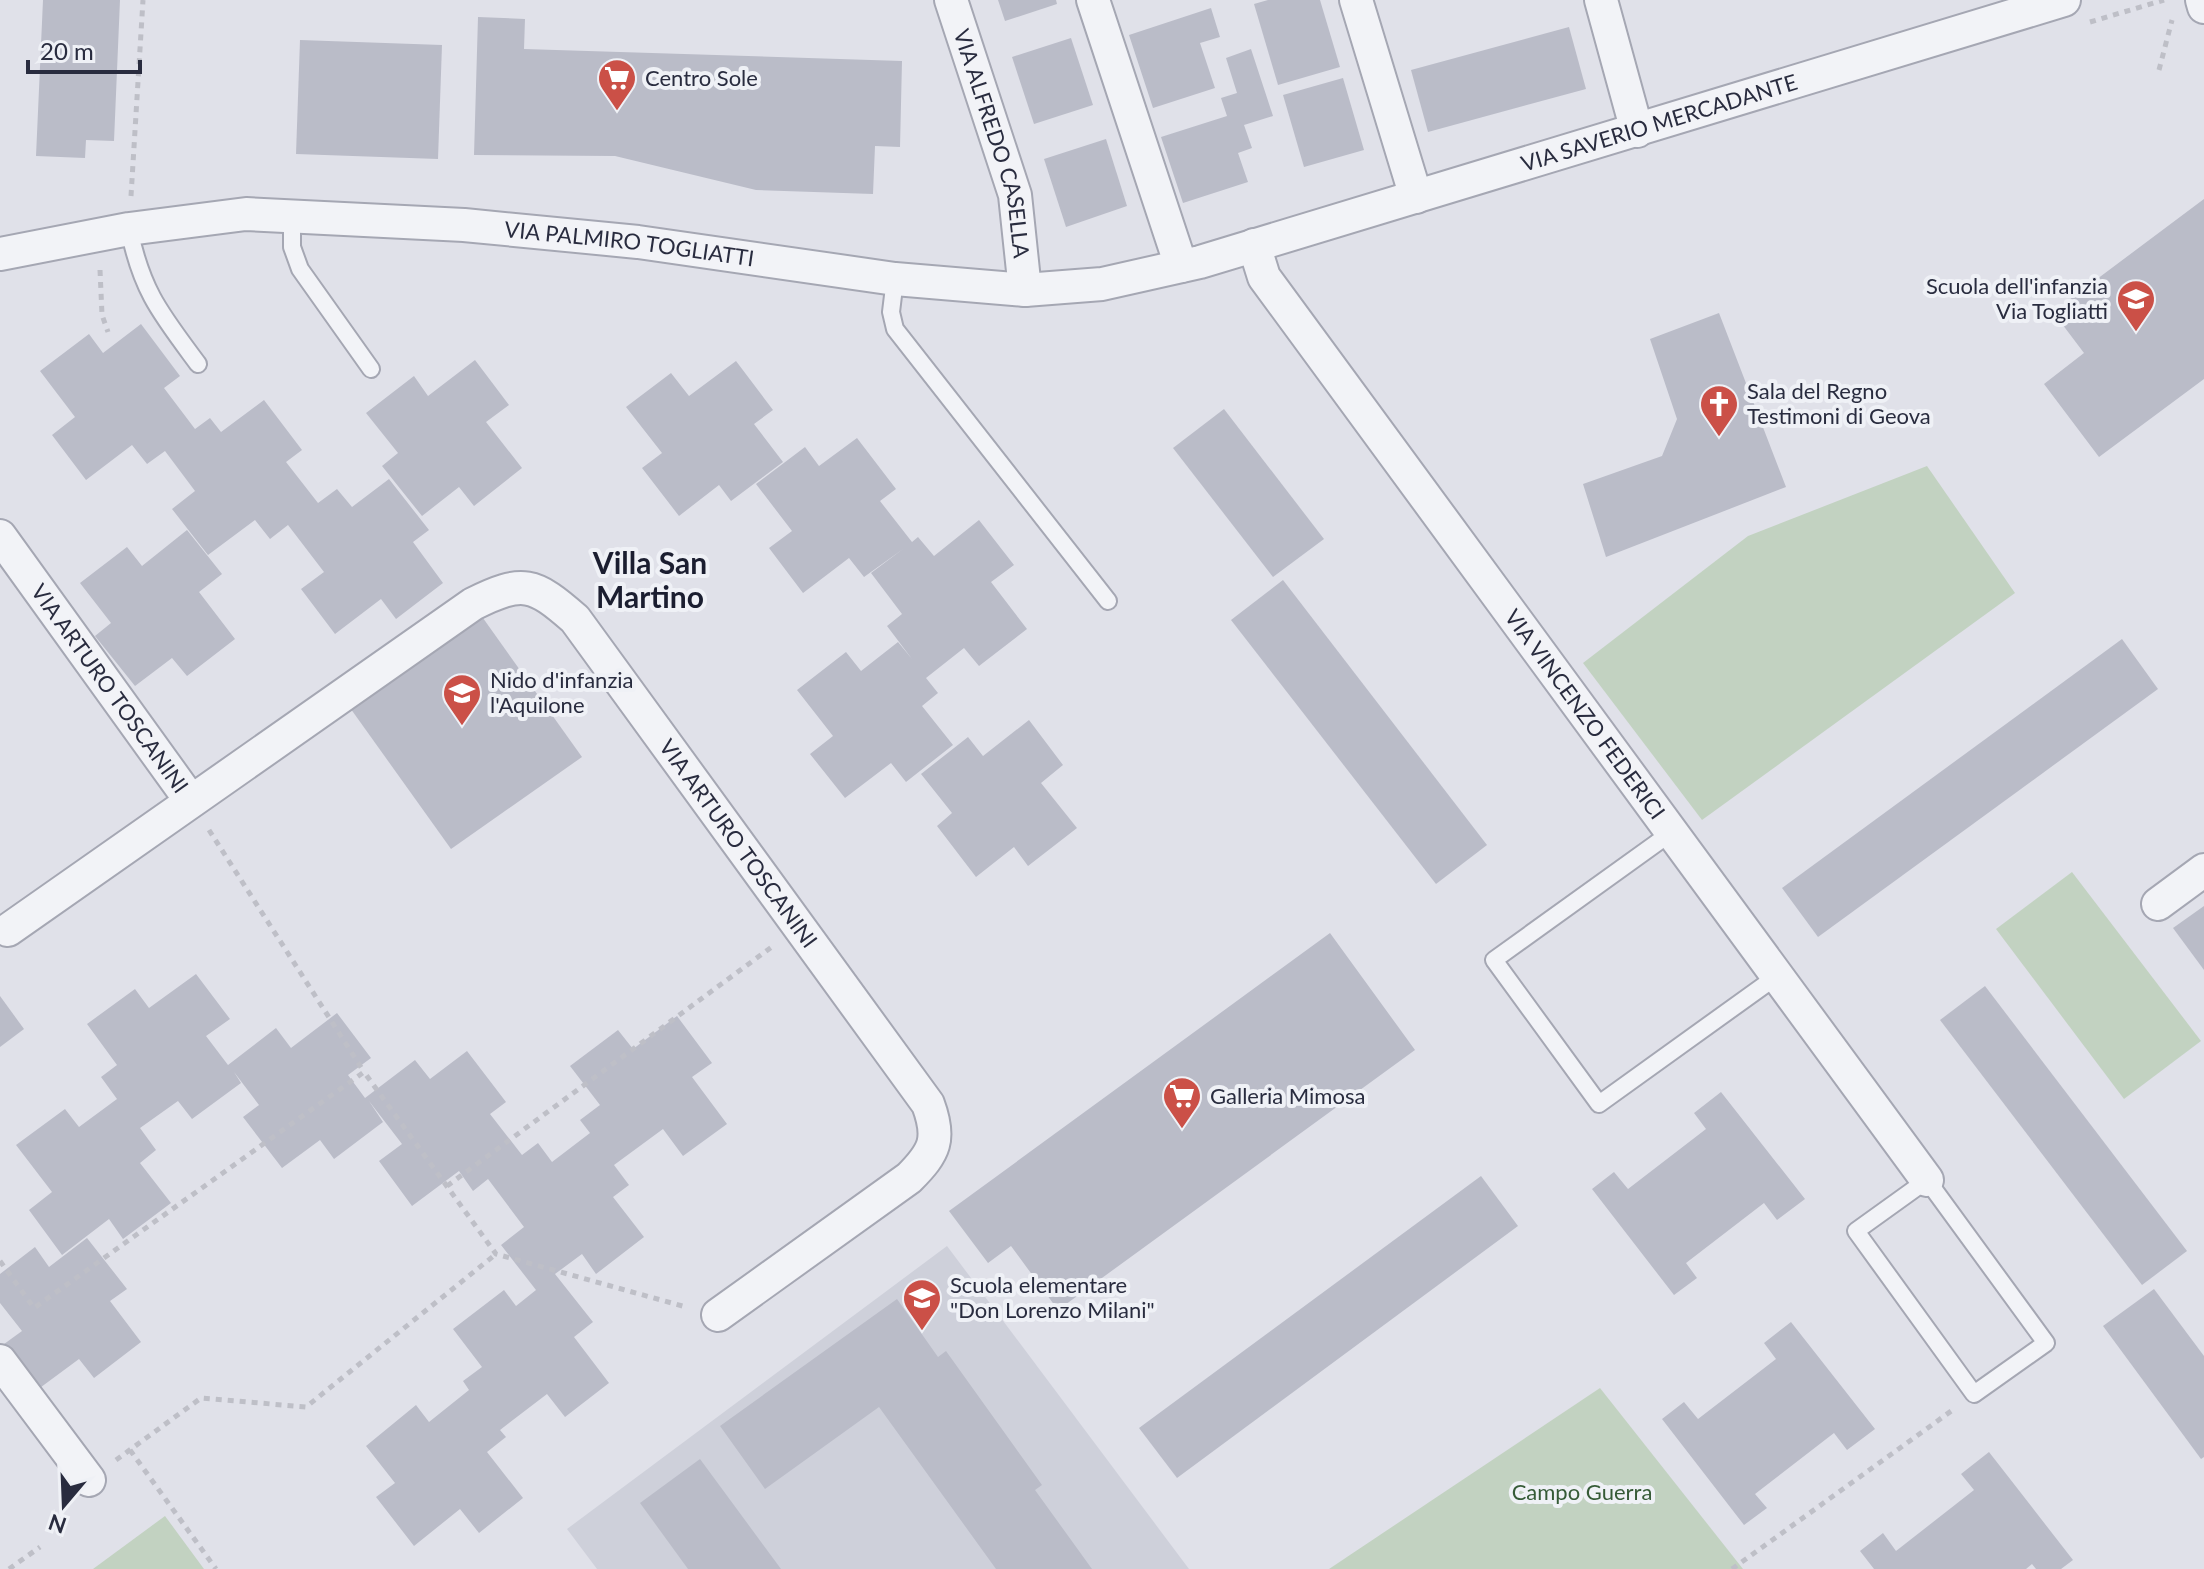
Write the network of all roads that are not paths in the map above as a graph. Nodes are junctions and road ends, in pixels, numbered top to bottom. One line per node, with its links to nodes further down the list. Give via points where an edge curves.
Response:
1 (951, 0): 16 (street, VIA ALFREDO CASELLA, via 1015,195)
2 (1093, 0): 14 (street)
3 (1356, 0): 9 (street)
4 (1601, 0): 8 (street)
5 (2064, 0): 8 (street, VIA SAVERIO MERCADANTE)
6 (2202, 0): 7 (street)
7 (2189, 10)
8 (1637, 131): 9 (street, VIA SAVERIO MERCADANTE)
9 (1416, 197): 12 (street, VIA SAVERIO MERCADANTE)
10 (292, 215): 11 (street, VIA PALMIRO TOGLIATTI, via 246,214); 15 (street, VIA PALMIRO TOGLIATTI, via 638,242); 18 (lane, via 292,247 300,269)
11 (132, 244): 13 (street, VIA PALMIRO TOGLIATTI); 17 (lane, via 152,303)
12 (1254, 245): 14 (street, VIA PALMIRO TOGLIATTI); 22 (street, VIA VINCENZO FEDERICI, via 1264,277)
13 (0, 254)
14 (1181, 266): 16 (street, VIA PALMIRO TOGLIATTI, via 1102,284)
15 (895, 279): 16 (street, VIA PALMIRO TOGLIATTI); 20 (lane, via 895,329)
16 (1025, 290)
17 (198, 364)
18 (371, 369)
19 (0, 536): 21 (street, VIA ARTURO TOSCANINI)
20 (1108, 601)
21 (191, 801): 25 (street, VIA ARTURO TOSCANINI); 28 (street, VIA ARTURO TOSCANINI, via 473,604 511,587 544,592 575,619 928,1104 937,1129 929,1159 909,1178)
22 (1672, 832): 26 (street, VIA VINCENZO FEDERICI); 26 (lane, via 1494,960 1599,1104)
23 (2204, 870): 24 (street)
24 (2158, 904)
25 (8, 930)
26 (1777, 976): 27 (street, VIA VINCENZO FEDERICI)
27 (1927, 1180): 27 (lane, via 2046,1343 1974,1394 1856,1231)
28 (718, 1315)
29 (0, 1361): 30 (street)
30 (89, 1480)

